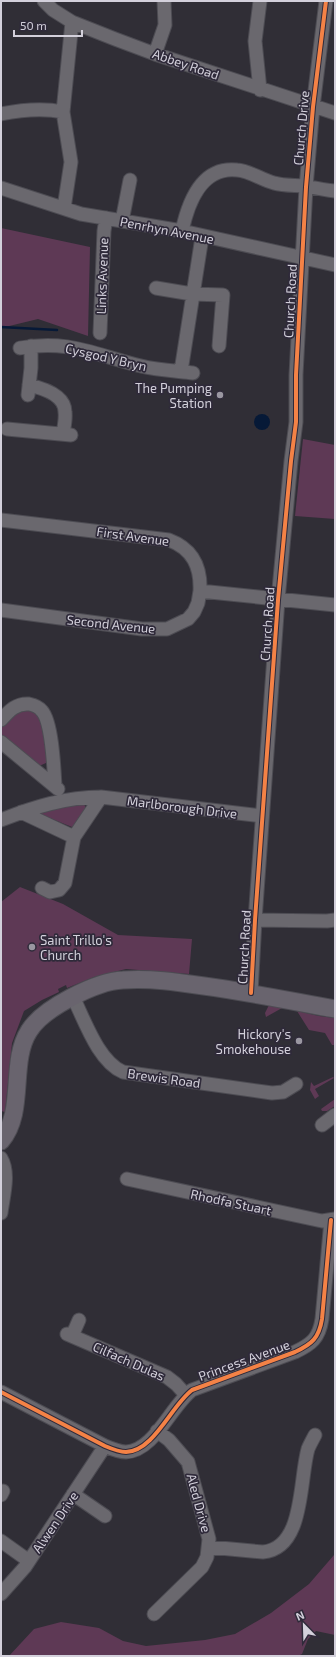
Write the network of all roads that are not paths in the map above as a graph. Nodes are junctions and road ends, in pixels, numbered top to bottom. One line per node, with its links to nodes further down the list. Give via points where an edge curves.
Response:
1 (44, 1): 6 (street, Abbey Road)
2 (164, 1): 7 (street, via 165,25)
3 (260, 1): 8 (street, via 255,41)
4 (326, 1): 5 (street, Church Drive)
5 (330, 13): 9 (street, Church Drive)
6 (72, 22): 7 (street, Abbey Road); 10 (street)
7 (155, 54): 8 (street, Abbey Road)
8 (260, 90): 9 (street, Abbey Road)
9 (312, 107): 12 (street, Abbey Road); 14 (street, Church Drive)
10 (63, 112): 11 (street, via 17,111); 17 (street, via 71,162)
11 (1, 114)
12 (335, 114)
13 (130, 180): 19 (street)
14 (306, 187): 16 (street); 20 (street, via 276,184 238,170 219,172 200,185 193,196); 22 (street, Church Drive)
15 (1, 188): 17 (street, Penrhyn Avenue)
16 (335, 191)
17 (64, 208): 18 (street, Penrhyn Avenue)
18 (106, 218): 19 (street, Penrhyn Avenue); 26 (street, Links Avenue)
19 (122, 220): 20 (street, Penrhyn Avenue)
20 (182, 232): 21 (street, Penrhyn Avenue)
21 (202, 237): 22 (street, Penrhyn Avenue); 25 (street, Cysgod Y Bryn)
22 (302, 257): 23 (street, Penrhyn Avenue); 31 (street, Church Road, via 296,375 297,410)
23 (335, 264)
24 (156, 288): 25 (street)
25 (192, 294): 27 (street, via 223,295); 28 (street, Cysgod Y Bryn, via 187,372 142,366 80,348 49,344 25,347 31,368 28,390 48,390 58,398 66,410 67,435)
26 (100, 333)
27 (219, 346)
28 (7, 429)
29 (1, 520): 30 (street, First Avenue, via 149,537 178,544 199,568)
30 (200, 592): 31 (street); 33 (street, Second Avenue, via 194,612 188,619 167,629 142,629)
31 (278, 600): 32 (street); 40 (street, Church Road)
32 (335, 605)
33 (1, 610)
34 (1, 720): 36 (street, via 13,708 23,703 42,710 49,727)
35 (1, 742): 36 (street)
36 (56, 786): 38 (street)
37 (101, 797): 38 (street, Marlborough Drive); 40 (street, Marlborough Drive); 42 (street)
38 (70, 799): 39 (street, Marlborough Drive)
39 (21, 812): 41 (street, Marlborough Drive); 42 (street)
40 (262, 816): 44 (street, Church Road)
41 (1, 820)
42 (74, 837): 43 (street, via 65,883 59,890 50,892)
43 (42, 888)
44 (255, 920): 45 (street); 46 (street, Church Road)
45 (335, 920)
46 (251, 993): 47 (main road, via 174,981 121,980); 48 (main road)
47 (73, 997): 49 (street, Brewis Road, via 102,1056 110,1065 123,1072 272,1093 283,1092); 52 (main road, via 51,1009 29,1031 20,1057 10,1128)
48 (335, 1010)
49 (296, 1084)
50 (335, 1115): 51 (street)
51 (322, 1125)
52 (1, 1141)
53 (1, 1158): 55 (street, via 4,1174)
54 (127, 1179): 56 (street, Rhodfa Stuart, via 322,1221)
55 (1, 1213)
56 (333, 1219): 59 (street, Princess Avenue, via 321,1328 316,1338 310,1345 295,1352 202,1386)
57 (79, 1320): 59 (street, Cilfach Dulas, via 70,1335 167,1376)
58 (1, 1392): 62 (street, Princess Avenue)
59 (186, 1395): 60 (street, Princess Avenue)
60 (157, 1431): 62 (street, Princess Avenue, via 144,1445 135,1450 118,1451); 66 (street, Aled Drive, via 188,1462 209,1538)
61 (315, 1435): 66 (street, via 306,1447 294,1523 286,1540 271,1551 263,1552)
62 (105, 1446): 63 (street, Alwen Drive)
63 (73, 1494): 64 (street); 67 (street, Alwen Drive)
64 (105, 1516)
65 (1, 1541): 67 (street)
66 (209, 1547): 69 (street, Aled Drive, via 202,1567)
67 (29, 1561): 68 (street, Alwen Drive)
68 (1, 1594)
69 (154, 1614)

